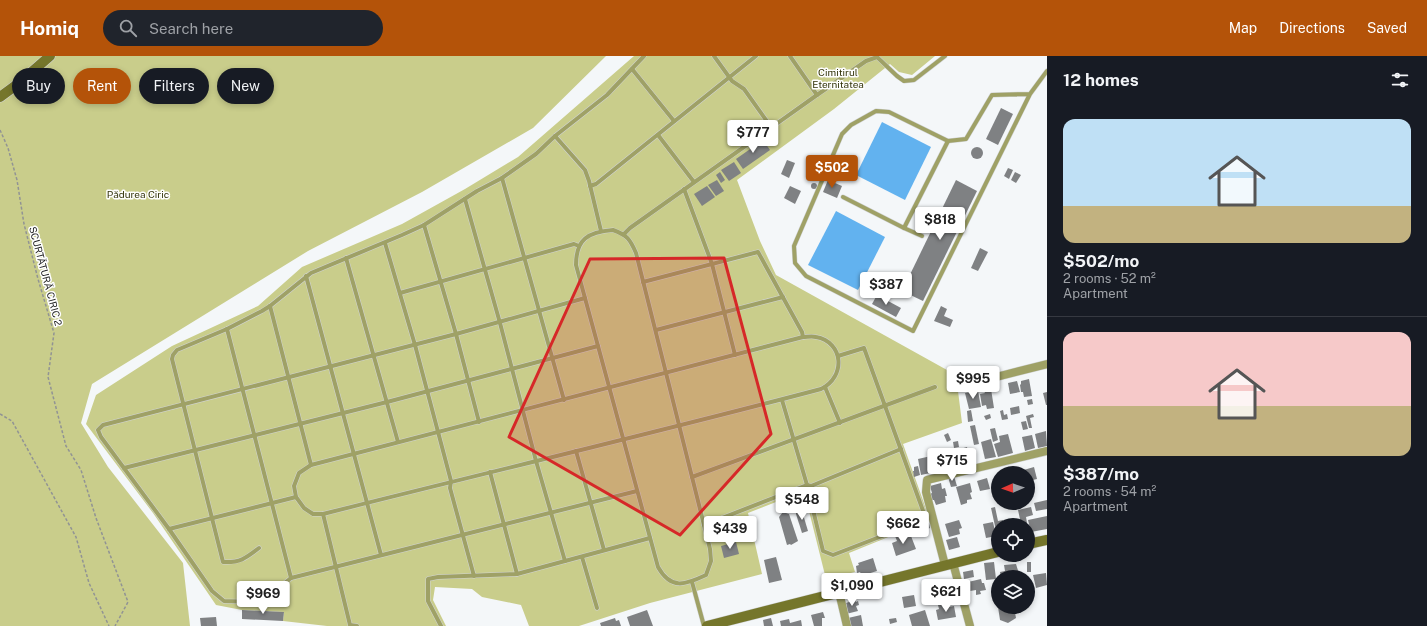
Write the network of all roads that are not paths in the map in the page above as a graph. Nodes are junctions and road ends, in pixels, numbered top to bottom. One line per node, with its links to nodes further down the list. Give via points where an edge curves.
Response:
1 (50, 56): 12 (main road)
2 (644, 56): 7 (lane)
3 (714, 56): 9 (lane)
4 (756, 56): 9 (lane)
5 (790, 56): 11 (lane)
6 (945, 56): 11 (lane, via 914,80 904,81 877,57 866,61)
7 (632, 69): 13 (lane); 16 (lane, via 607,95)
8 (1047, 71): 10 (lane)
9 (730, 77): 13 (lane); 14 (lane, via 744,89)
10 (1030, 94): 17 (lane, via 992,95 966,139); 17 (lane, via 914,331 806,276 795,263 794,246 842,134 851,125 876,111 889,112)
11 (817, 95): 14 (lane)
12 (0, 97)
13 (674, 121): 15 (lane)
14 (771, 127): 19 (lane)
15 (658, 135): 19 (lane); 20 (lane)
16 (555, 136): 18 (lane, via 536,154); 20 (lane, via 585,170)
17 (948, 141): 25 (lane)
18 (502, 178): 23 (lane); 32 (lane)
19 (694, 182): 21 (lane)
20 (590, 186): 26 (lane)
21 (684, 189): 27 (lane); 33 (lane)
22 (843, 197): 25 (lane)
23 (465, 199): 24 (lane); 34 (lane)
24 (424, 225): 29 (lane); 36 (lane)
25 (904, 228): 28 (lane)
26 (601, 231): 27 (lane, via 612,230); 30 (lane, via 591,234)
27 (624, 234): 37 (lane, via 632,242)
28 (922, 236)
29 (386, 243): 31 (lane); 38 (lane)
30 (579, 246): 32 (lane, via 574,244); 40 (lane, via 576,265)
31 (346, 258): 35 (lane); 51 (lane)
32 (524, 258): 34 (lane); 42 (lane)
33 (712, 264): 37 (lane); 39 (lane, via 758,252); 43 (lane)
34 (485, 269): 36 (lane); 44 (lane)
35 (306, 276): 41 (lane); 56 (lane)
36 (441, 281): 38 (lane); 47 (lane)
37 (643, 282): 46 (lane)
38 (400, 292): 49 (lane)
39 (783, 297): 43 (lane); 48 (lane)
40 (585, 298): 42 (lane); 50 (lane)
41 (270, 306): 45 (lane); 59 (lane)
42 (540, 311): 44 (lane); 54 (lane)
43 (725, 312): 46 (lane); 52 (lane)
44 (500, 323): 47 (lane); 57 (lane)
45 (226, 330): 65 (lane); 70 (lane, via 177,350 173,355)
46 (656, 330): 58 (lane)
47 (456, 334): 49 (lane); 60 (lane)
48 (803, 338): 52 (lane); 53 (lane, via 816,337 830,344)
49 (415, 345): 51 (lane); 66 (lane)
50 (598, 346): 54 (lane); 64 (lane)
51 (374, 355): 56 (lane); 69 (lane)
52 (735, 355): 58 (lane)
53 (838, 356): 62 (lane, via 834,378); 71 (lane, via 864,348)
54 (552, 358): 57 (lane); 67 (lane)
55 (1047, 364): 61 (street)
56 (330, 366): 59 (lane); 73 (lane)
57 (513, 369): 60 (lane); 72 (lane)
58 (667, 373): 64 (lane); 77 (lane)
59 (289, 377): 65 (lane); 75 (lane)
60 (468, 381): 66 (lane); 74 (lane)
61 (973, 383)
62 (825, 387): 68 (lane); 76 (lane)
63 (935, 387): 71 (lane)
64 (610, 388): 67 (lane); 80 (lane)
65 (242, 389): 70 (lane); 79 (lane)
66 (427, 391): 69 (lane); 78 (lane)
67 (564, 400): 72 (lane)
68 (782, 400): 77 (lane); 81 (lane)
69 (387, 402): 73 (lane); 82 (lane)
70 (184, 404): 84 (lane); 90 (lane, via 103,425 98,430 101,438)
71 (884, 406): 76 (lane); 83 (lane)
72 (524, 410): 74 (lane); 88 (lane)
73 (343, 412): 75 (lane); 87 (lane)
74 (479, 422): 78 (lane)
75 (300, 423): 79 (lane); 89 (lane)
76 (840, 423): 81 (lane)
77 (679, 426): 80 (lane); 92 (lane)
78 (439, 432): 82 (lane); 93 (lane)
79 (253, 435): 84 (lane); 97 (lane)
80 (624, 440): 85 (lane); 95 (lane)
81 (794, 440): 92 (lane); 94 (lane)
82 (398, 442): 87 (lane)
83 (901, 449): 94 (lane, via 811,486); 94 (lane, via 926,519 833,555 823,551)
84 (195, 450): 90 (lane); 102 (lane)
85 (576, 451): 88 (lane); 99 (lane)
86 (1047, 451): 116 (street, via 928,480 926,492)
87 (354, 454): 89 (lane); 98 (lane)
88 (536, 461): 91 (lane); 100 (lane)
89 (311, 465): 96 (lane, via 299,473 294,486)
90 (124, 468): 105 (lane)
91 (490, 472): 93 (lane); 103 (lane)
92 (692, 477): 104 (lane)
93 (451, 481): 98 (lane); 106 (lane, via 450,488)
94 (807, 485): 104 (lane)
95 (637, 491): 99 (lane); 107 (lane)
96 (296, 497): 97 (lane); 101 (lane, via 304,508 313,514)
97 (271, 503): 102 (lane); 120 (lane)
98 (367, 503): 101 (lane); 113 (lane)
99 (590, 503): 100 (lane); 111 (lane)
100 (550, 513): 103 (lane); 115 (lane)
101 (322, 514): 117 (lane)
102 (212, 518): 105 (lane); 110 (lane, via 223,562 234,563)
103 (504, 524): 106 (lane); 118 (lane)
104 (704, 525): 121 (lane, via 711,561 706,575)
105 (169, 529): 120 (lane, via 212,591 224,601 255,602 265,599)
106 (463, 535): 113 (lane); 119 (lane)
107 (650, 538): 111 (lane); 121 (lane, via 663,576 676,584)
108 (1047, 540): 109 (main road)
109 (1035, 543)
110 (259, 548)
111 (604, 550): 114 (lane)
112 (991, 554): 116 (main road)
113 (381, 555): 117 (lane)
114 (582, 556): 115 (lane); 123 (lane)
115 (564, 561): 118 (lane)
116 (949, 564): 122 (main road); 129 (street)
117 (336, 567): 120 (lane); 124 (lane, via 350,625)
118 (517, 574): 119 (lane)
119 (474, 576): 125 (lane, via 428,579 428,601)
120 (291, 578)
121 (692, 582): 126 (lane)
122 (839, 592): 127 (main road); 128 (street)
123 (597, 608)
124 (357, 626)
125 (441, 626)
126 (704, 626)
127 (707, 626)
128 (847, 626)
129 (970, 626)

